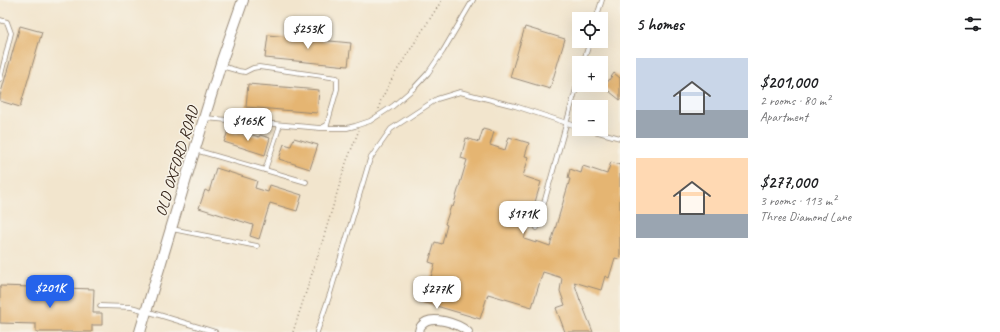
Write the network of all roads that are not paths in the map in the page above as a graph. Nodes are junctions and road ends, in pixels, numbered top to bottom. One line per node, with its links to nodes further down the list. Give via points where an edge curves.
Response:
1 (242, 0): 6 (street, OLD OXFORD ROAD)
2 (473, 0): 13 (lane, via 428,73 398,102 377,118 361,124 347,128)
3 (602, 0): 4 (lane)
4 (598, 12)
5 (0, 20): 7 (lane, via 7,22 11,33)
6 (220, 66): 9 (street, OLD OXFORD ROAD); 13 (lane, via 245,72 259,67 337,78 337,89 327,125)
7 (0, 79)
8 (575, 92): 10 (lane)
9 (204, 118): 11 (lane); 16 (street, OLD OXFORD ROAD)
10 (566, 123): 12 (lane); 19 (lane); 26 (lane, via 515,106 460,92 437,99 391,129 370,159)
11 (280, 124): 13 (lane); 17 (lane)
12 (572, 125)
13 (320, 128)
14 (608, 135): 15 (lane)
15 (620, 138)
16 (195, 150): 17 (lane); 20 (street, OLD OXFORD ROAD)
17 (265, 170): 18 (lane)
18 (306, 182)
19 (536, 228)
20 (171, 229): 21 (lane); 23 (street, OLD OXFORD ROAD)
21 (257, 246)
22 (100, 306): 23 (lane, via 131,307)
23 (146, 311): 24 (street, OLD OXFORD ROAD); 25 (lane)
24 (140, 332)
25 (215, 332)
26 (317, 332)
27 (419, 332): 28 (street, via 427,321 434,320 454,324)
28 (468, 332)

